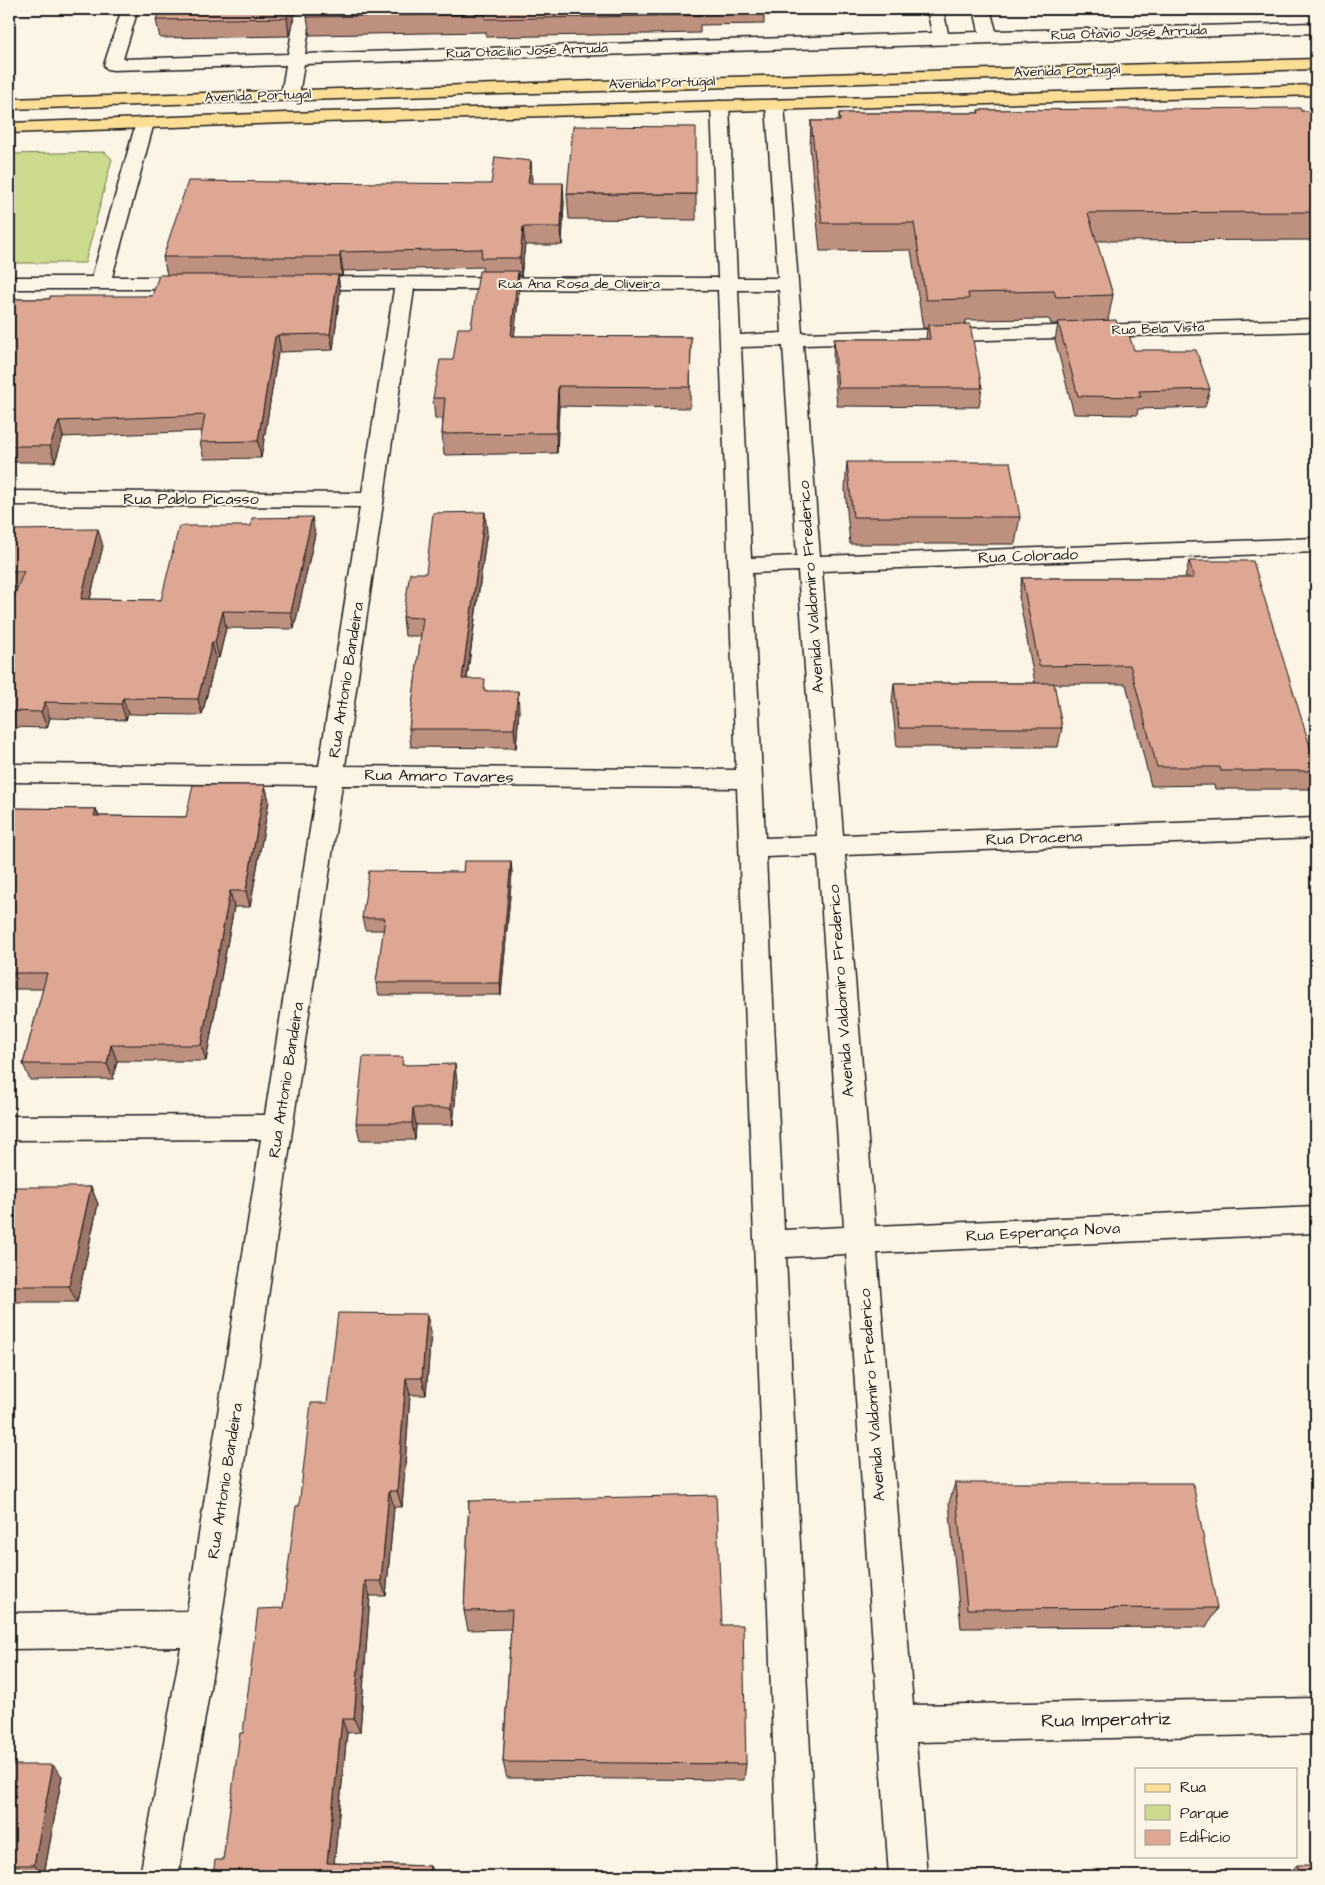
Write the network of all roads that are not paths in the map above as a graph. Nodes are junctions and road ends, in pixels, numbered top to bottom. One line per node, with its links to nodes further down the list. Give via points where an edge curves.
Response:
1 (130, 9): 8 (street, Rua Otacílio José Arruda, via 113,65)
2 (304, 9): 8 (street)
3 (935, 9): 6 (street)
4 (982, 9): 7 (street)
5 (1316, 28): 7 (street, Rua Otávio José Arruda)
6 (941, 38): 7 (street, Rua Otávio José Arruda); 8 (street, Rua Otacílio José Arruda)
7 (989, 38)
8 (296, 59): 11 (street)
9 (1316, 64): 11 (main road, Avenida Portugal)
10 (1316, 90): 14 (main road, Avenida Portugal)
11 (290, 95): 12 (main road, Avenida Portugal)
12 (9, 104)
13 (720, 106): 14 (main road, Avenida Portugal); 15 (main road, Avenida Portugal); 22 (street)
14 (775, 106): 23 (street, Avenida Valdomiro Frederico)
15 (145, 123): 16 (main road, Avenida Portugal); 18 (street)
16 (9, 128)
17 (9, 283): 18 (street)
18 (100, 283): 19 (street)
19 (209, 283)
20 (287, 283): 21 (street, Rua Ana Rosa de Oliveira)
21 (406, 283): 22 (street, Rua Ana Rosa de Oliveira); 28 (street, Rua Antonio Bandeira)
22 (728, 284): 23 (street, Rua Ana Rosa de Oliveira); 26 (street)
23 (789, 284): 25 (street, Avenida Valdomiro Frederico)
24 (1316, 325): 25 (street, Rua Bela Vista)
25 (793, 339): 26 (street, Rua Bela Vista); 30 (street, Avenida Valdomiro Frederico)
26 (730, 340): 31 (street)
27 (9, 498): 28 (street, Rua Pablo Picasso)
28 (373, 500): 33 (street, Rua Antonio Bandeira)
29 (1316, 546): 30 (street, Rua Colorado)
30 (809, 563): 31 (street, Rua Colorado); 36 (street, Avenida Valdomiro Frederico)
31 (740, 566): 34 (street)
32 (9, 773): 33 (street, Rua Amaro Tavares)
33 (331, 774): 34 (street, Rua Amaro Tavares); 38 (street, Rua Antonio Bandeira)
34 (750, 780): 37 (street)
35 (1316, 828): 36 (street, Rua Dracena)
36 (830, 846): 37 (street, Rua Dracena); 41 (street, Avenida Valdomiro Frederico)
37 (752, 848): 42 (street)
38 (279, 1126): 39 (street); 43 (street, Rua Antonio Bandeira)
39 (9, 1128)
40 (1316, 1220): 41 (street, Rua Esperança Nova)
41 (860, 1240): 42 (street, Rua Esperança Nova); 46 (street, Avenida Valdomiro Frederico)
42 (770, 1244): 48 (street)
43 (202, 1629): 44 (street); 47 (street, Rua Antonio Bandeira)
44 (9, 1631)
45 (1316, 1716): 46 (street, Rua Imperatriz)
46 (896, 1724): 49 (street, Avenida Valdomiro Frederico)
47 (159, 1876)
48 (797, 1876)
49 (908, 1876)

